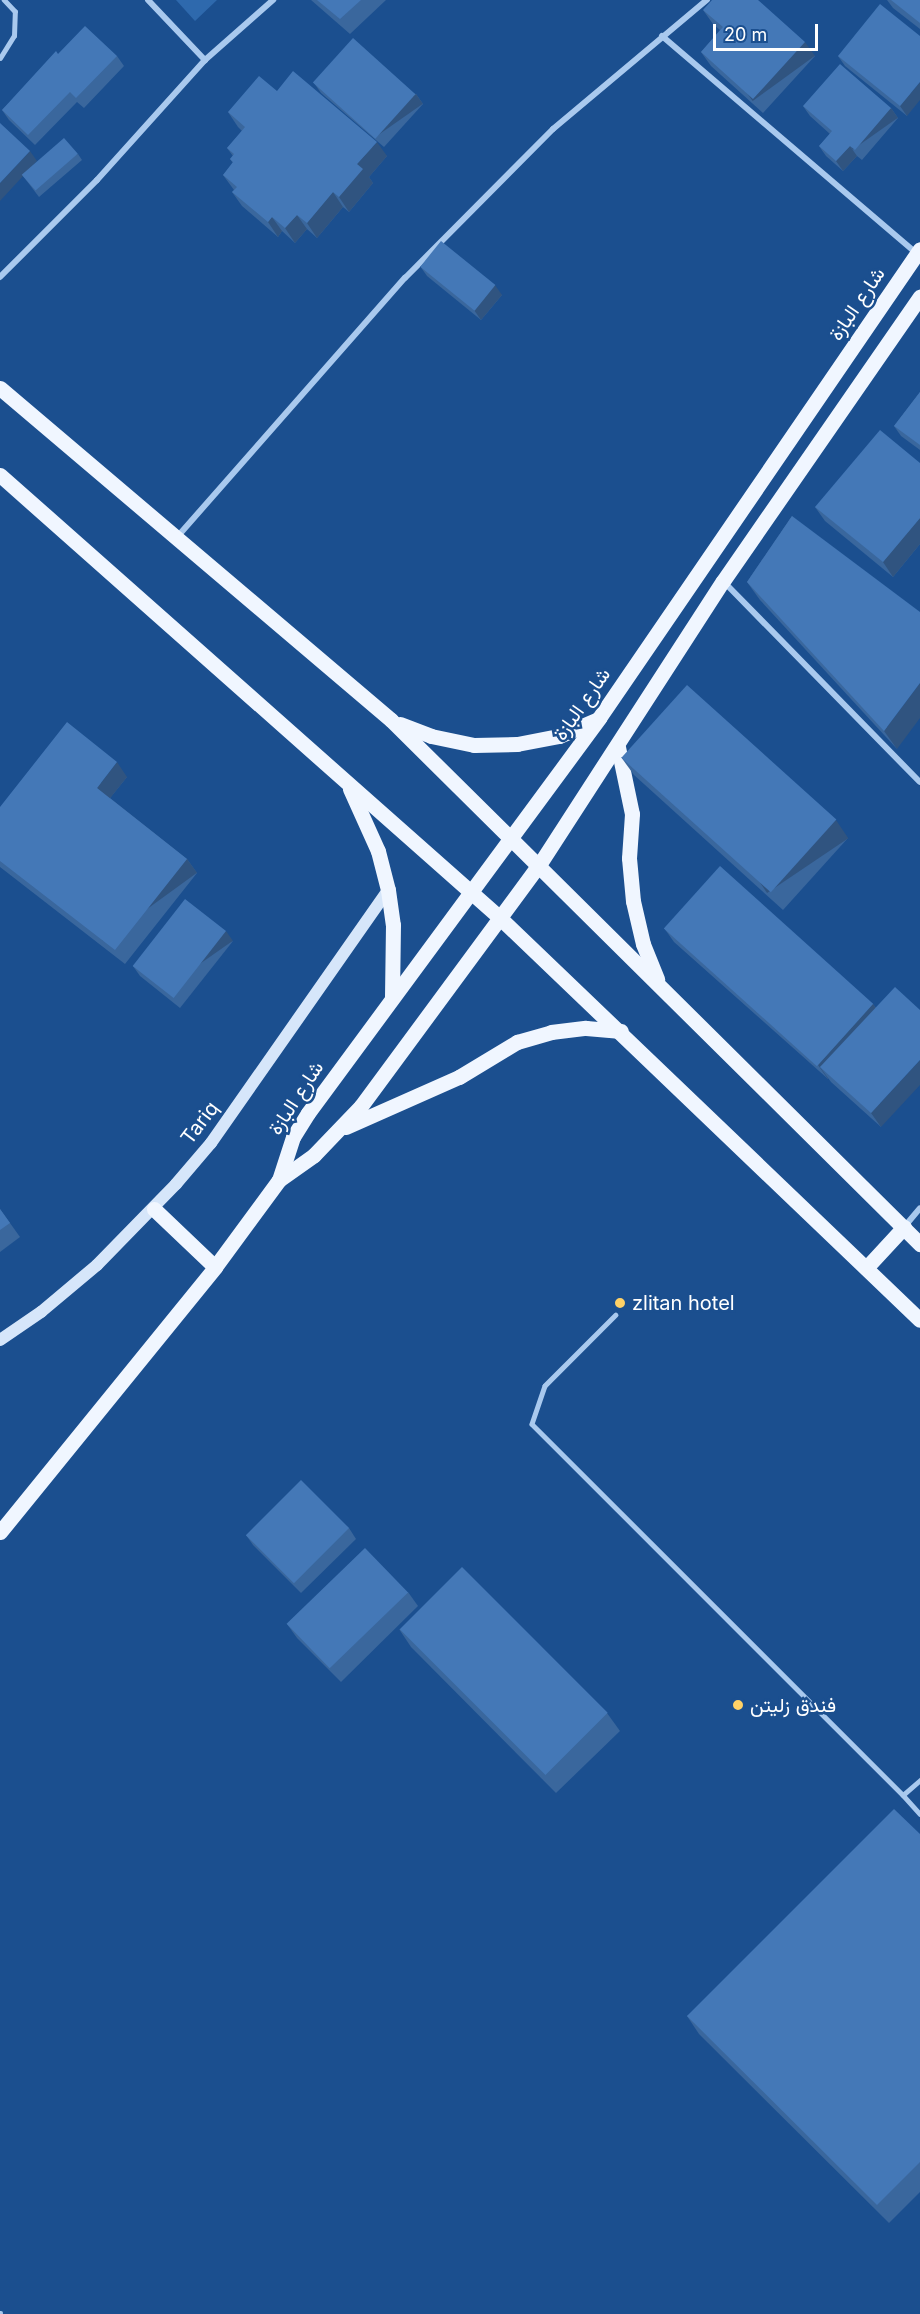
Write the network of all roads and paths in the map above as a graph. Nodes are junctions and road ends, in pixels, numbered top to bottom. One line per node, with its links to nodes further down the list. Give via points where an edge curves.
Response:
1 (4, 0): 6 (lane, via 15,12 14,36)
2 (148, 0): 7 (street)
3 (273, 0): 7 (street)
4 (707, 0): 5 (street)
5 (662, 36): 8 (street); 13 (street, via 553,129 405,278)
6 (0, 58)
7 (205, 60): 9 (street, via 97,180)
8 (918, 252): 15 (main road, شارع البازة)
9 (0, 277)
10 (920, 297): 14 (main road, شارع البازة)
11 (0, 388): 13 (main road)
12 (0, 475): 18 (main road)
13 (178, 536): 16 (main road)
14 (723, 581): 17 (main road, شارع البازة); 19 (street)
15 (599, 718): 16 (main road, via 559,736 484,745 431,736); 20 (main road, شارع البازة)
16 (391, 720): 20 (main road)
17 (618, 747): 21 (main road, شارع البازة); 25 (main road, via 632,814 629,858 633,901 643,944)
18 (345, 778): 22 (main road, via 378,851); 23 (main road)
19 (920, 782)
20 (510, 838): 21 (main road); 23 (main road, شارع البازة)
21 (539, 866): 24 (main road, شارع البازة); 25 (main road)
22 (388, 890): 26 (main road, via 393,934); 31 (main road, Tariq, via 211,1143)
23 (470, 893): 24 (main road); 26 (main road, شارع البازة)
24 (500, 918): 27 (main road); 28 (main road, شارع البازة)
25 (659, 984): 32 (main road)
26 (392, 998): 29 (main road, شارع البازة, via 293,1137)
27 (621, 1031): 28 (main road, via 586,1028 551,1032 517,1042 459,1077); 35 (main road)
28 (342, 1129): 29 (main road, شارع البازة)
29 (279, 1180): 34 (main road, شارع البازة)
30 (920, 1208): 32 (street)
31 (154, 1209): 34 (main road); 38 (main road, Tariq, via 97,1265)
32 (904, 1227): 33 (main road); 35 (main road)
33 (920, 1244)
34 (216, 1267): 39 (main road, شارع البازة)
35 (866, 1268): 37 (main road)
36 (616, 1315): 41 (lane, via 546,1386 532,1424)
37 (920, 1320)
38 (0, 1340)
39 (0, 1532)
40 (920, 1780): 41 (lane)
41 (903, 1795): 42 (lane)
42 (920, 1814)

